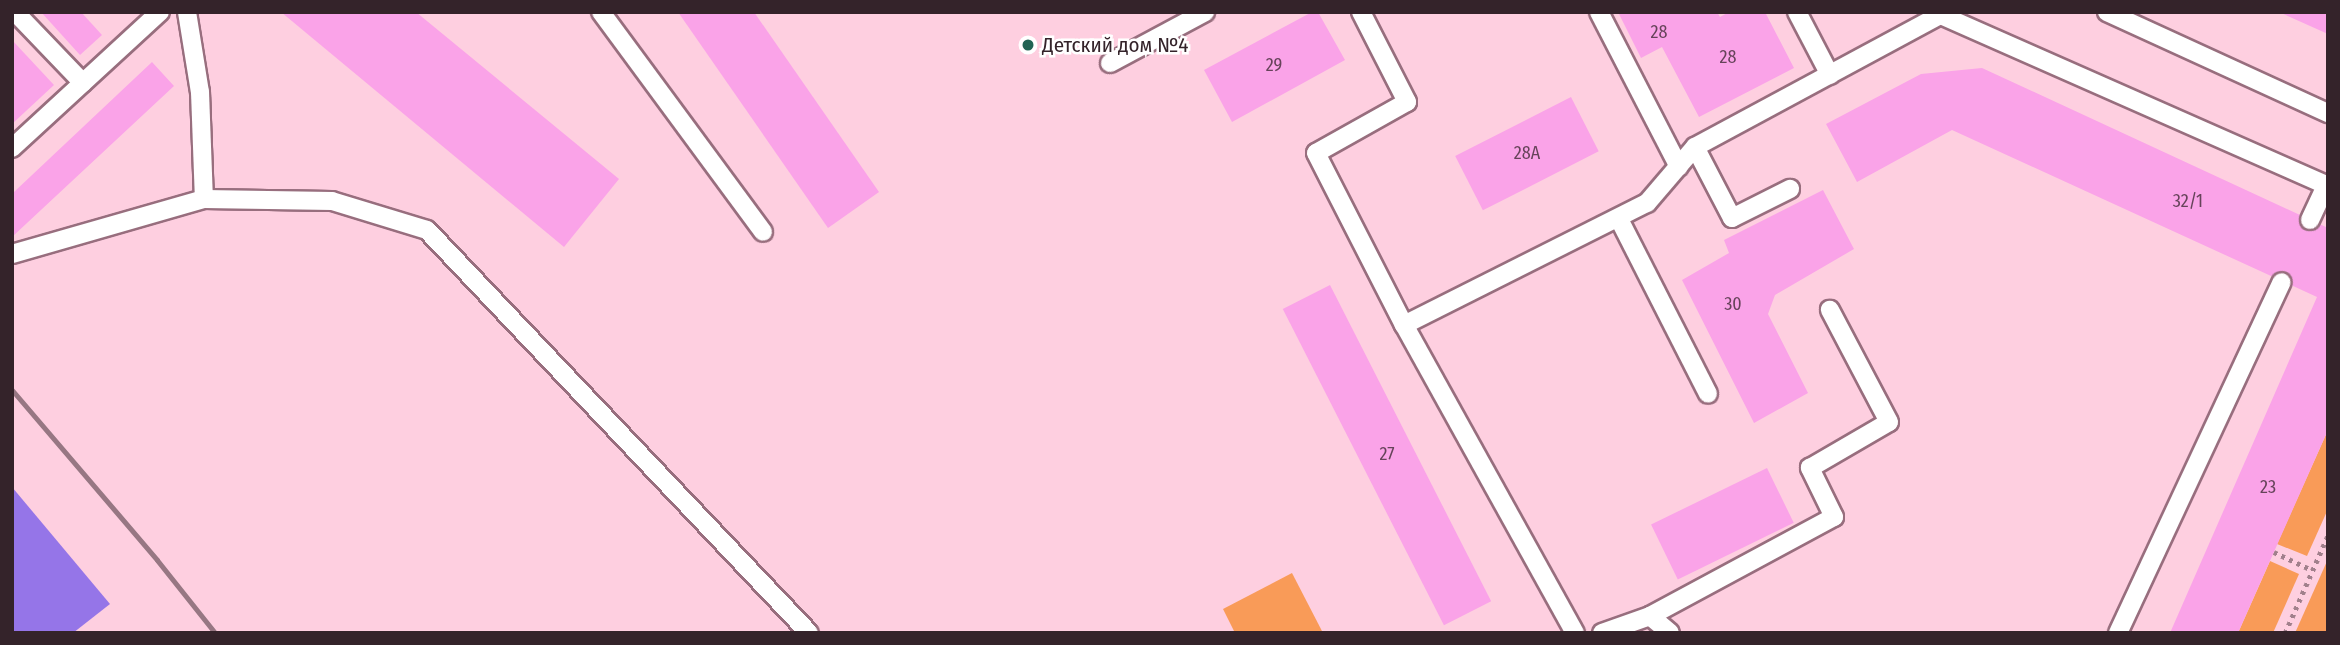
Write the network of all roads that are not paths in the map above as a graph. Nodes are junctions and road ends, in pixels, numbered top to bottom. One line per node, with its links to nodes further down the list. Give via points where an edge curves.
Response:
1 (15, 12): 13 (lane)
2 (160, 12): 13 (lane)
3 (187, 12): 20 (lane, via 200,92)
4 (601, 12): 23 (lane)
5 (1205, 12): 11 (lane)
6 (1361, 12): 27 (lane, via 1407,102 1316,153)
7 (1599, 12): 17 (lane)
8 (1797, 12): 12 (lane)
9 (2108, 12): 14 (lane)
10 (1937, 14): 12 (lane); 18 (lane)
11 (1110, 63)
12 (1830, 75): 15 (lane)
13 (83, 83): 16 (lane)
14 (2328, 113)
15 (1695, 147): 17 (lane); 19 (lane, via 1732,218)
16 (12, 148)
17 (1679, 167): 21 (lane, via 1647,203)
18 (2327, 186): 22 (lane)
19 (1790, 189)
20 (204, 199): 24 (lane); 30 (lane, via 332,201 427,230)
21 (1619, 219): 27 (lane); 28 (lane)
22 (2310, 220)
23 (763, 232)
24 (12, 254)
25 (2282, 282): 34 (lane)
26 (1830, 310): 29 (lane, via 1889,422 1810,468 1834,517)
27 (1404, 325): 31 (lane)
28 (1708, 394)
29 (1650, 615): 32 (lane); 33 (lane)
30 (809, 633)
31 (1575, 633)
32 (1602, 633)
33 (1670, 633)
34 (2118, 633)

